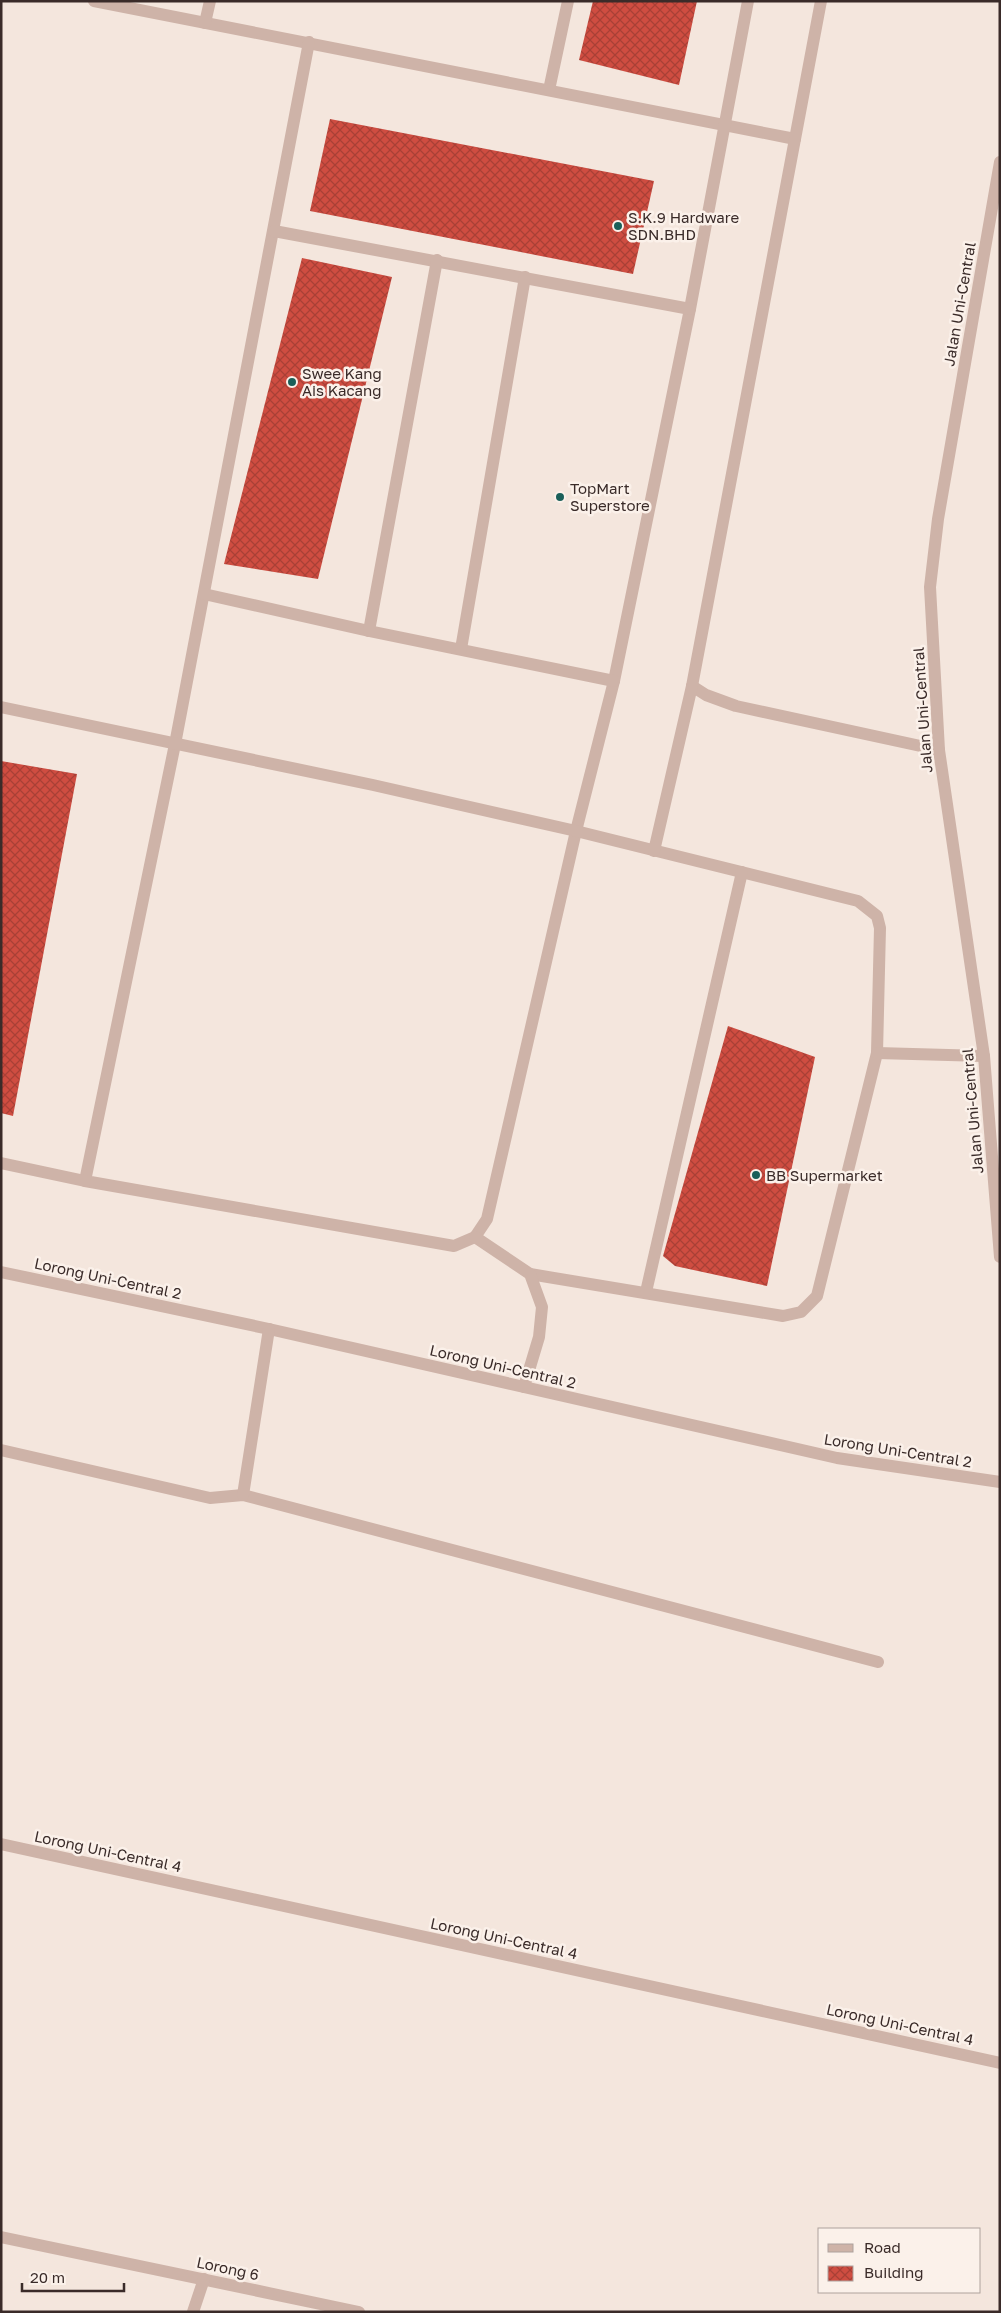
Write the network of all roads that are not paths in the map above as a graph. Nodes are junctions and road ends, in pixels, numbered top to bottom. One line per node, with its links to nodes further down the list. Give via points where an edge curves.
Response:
1 (94, 1): 6 (street)
2 (210, 1): 6 (street)
3 (568, 1): 8 (street)
4 (748, 1): 9 (street)
5 (821, 1): 10 (street)
6 (205, 23): 7 (street)
7 (309, 42): 8 (street); 12 (street)
8 (549, 90): 9 (street)
9 (724, 126): 10 (street); 15 (street)
10 (795, 139): 20 (street)
11 (1000, 162): 23 (street, Jalan Uni-Central, via 938,519 930,588)
12 (274, 231): 13 (street); 16 (street)
13 (437, 260): 14 (street); 17 (street)
14 (525, 277): 15 (street); 18 (street)
15 (690, 309): 19 (street)
16 (204, 594): 17 (street); 22 (street)
17 (369, 631): 18 (street)
18 (461, 649): 19 (street)
19 (614, 681): 24 (street)
20 (692, 686): 23 (street, via 736,706); 25 (street)
21 (1, 707): 22 (street)
22 (175, 744): 24 (street); 30 (street)
23 (939, 750): 28 (street, Jalan Uni-Central)
24 (576, 831): 25 (street); 31 (street, via 488,1219)
25 (654, 851): 26 (street)
26 (742, 872): 27 (street, via 858,900 877,916 880,928); 35 (street)
27 (877, 1054): 28 (street); 35 (street, via 817,1296 801,1312 783,1316)
28 (984, 1056): 32 (street, Jalan Uni-Central)
29 (1, 1163): 30 (street)
30 (85, 1181): 31 (street, via 454,1246)
31 (475, 1237): 34 (street)
32 (1000, 1256)
33 (1, 1272): 36 (street, Lorong Uni-Central 2)
34 (530, 1274): 35 (street); 37 (street, via 542,1307 538,1337)
35 (646, 1292)
36 (269, 1329): 37 (street, Lorong Uni-Central 2); 40 (street)
37 (524, 1387): 39 (street, Lorong Uni-Central 2, via 837,1458)
38 (1, 1450): 40 (street, via 210,1498)
39 (1000, 1482)
40 (243, 1495): 41 (street)
41 (878, 1662)
42 (1, 1844): 43 (street, Lorong Uni-Central 4)
43 (1000, 2063)
44 (1, 2237): 45 (street, Lorong 6)
45 (204, 2279): 46 (street); 47 (street, Lorong 6)
46 (193, 2312)
47 (359, 2312)

